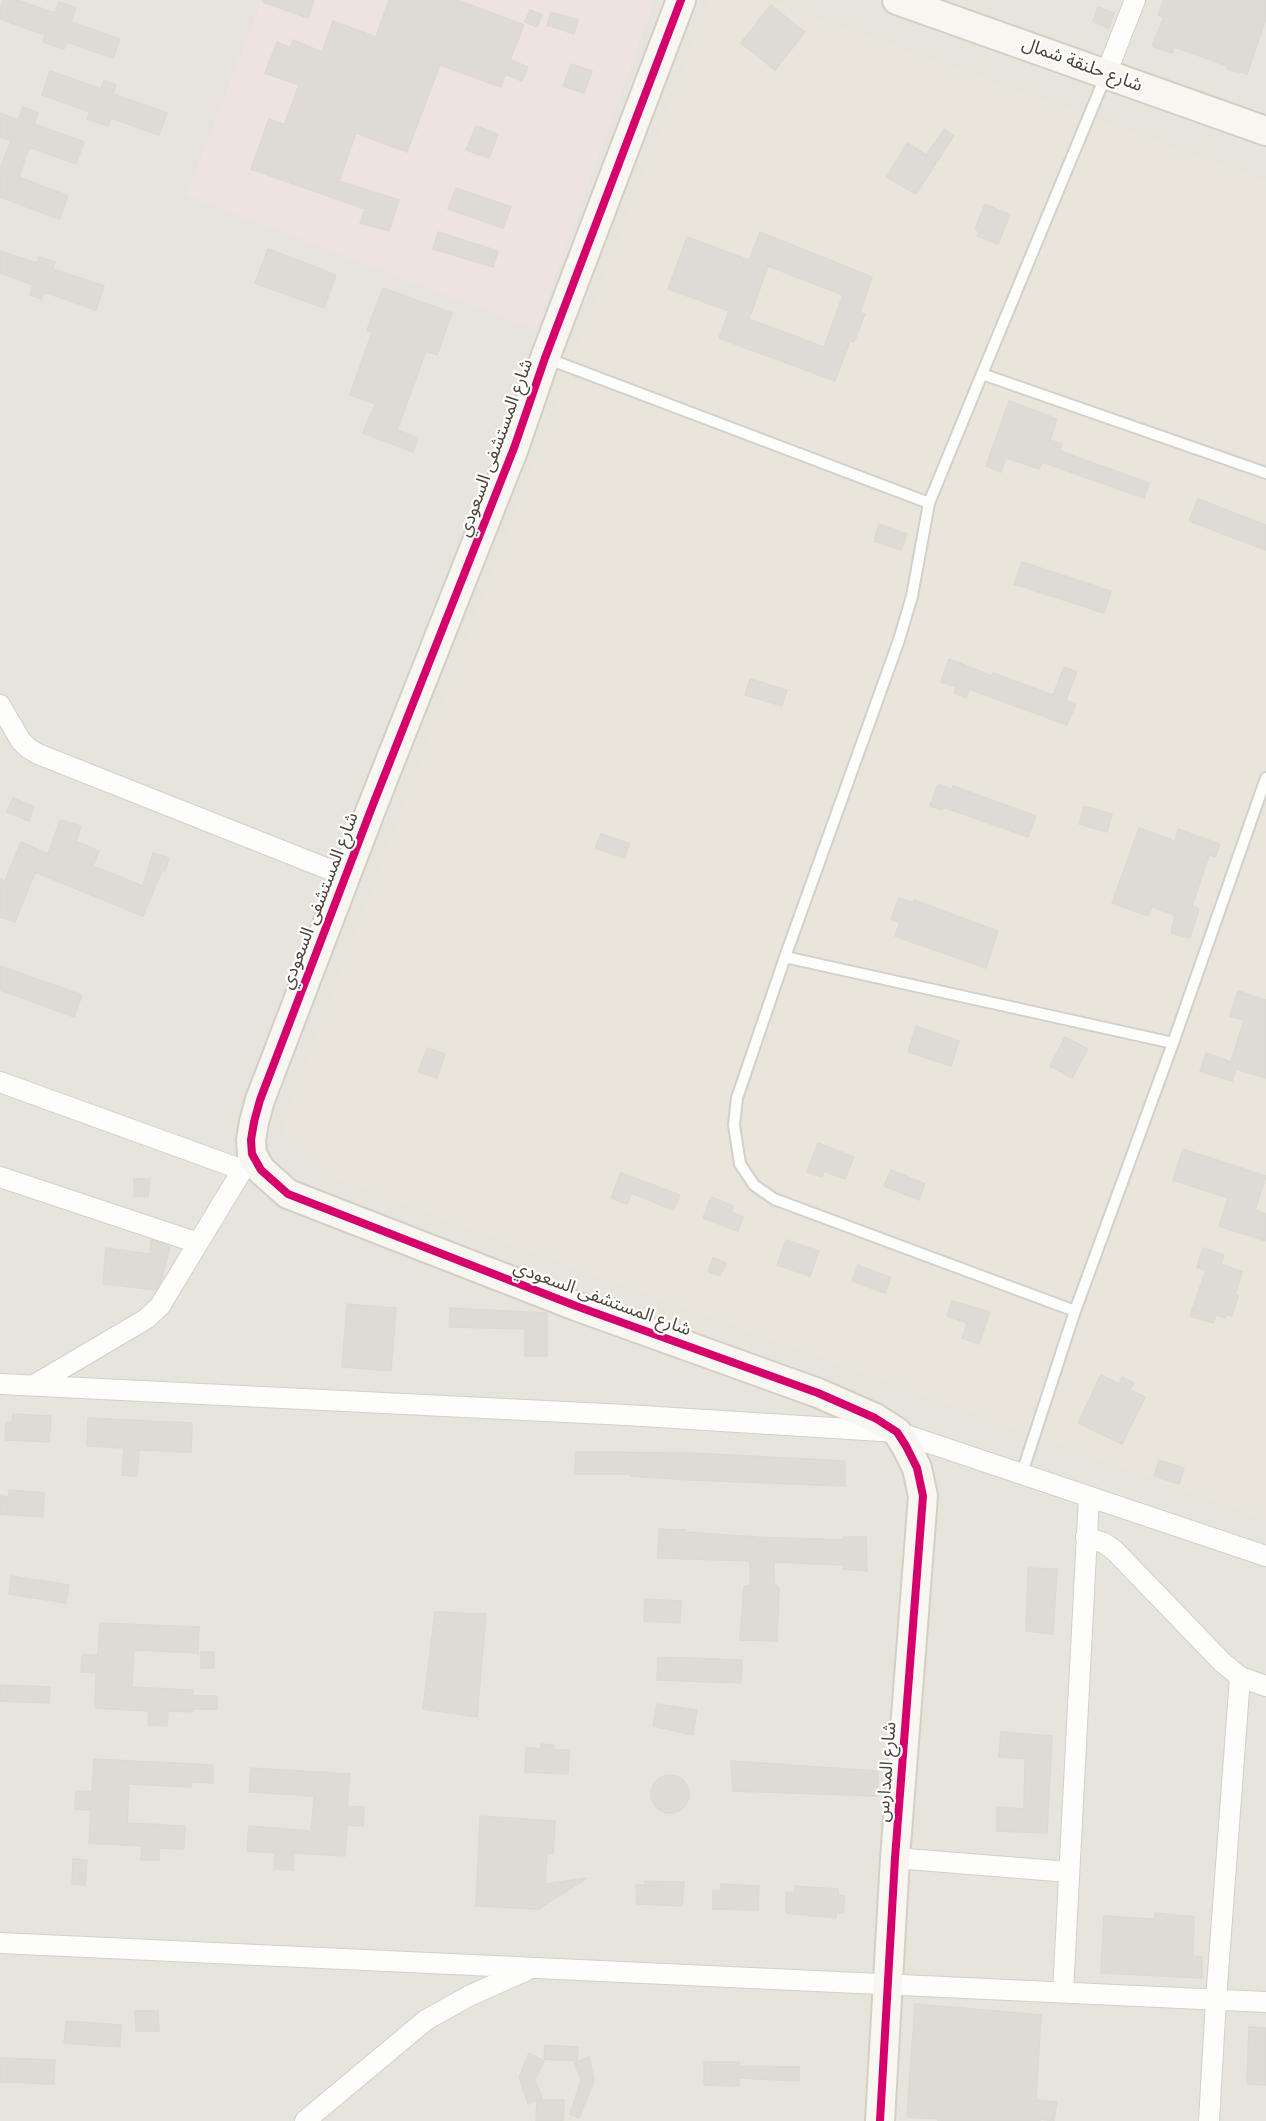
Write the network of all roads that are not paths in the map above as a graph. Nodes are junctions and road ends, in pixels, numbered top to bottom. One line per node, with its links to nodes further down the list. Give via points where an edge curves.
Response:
1 (681, 0): 6 (street, شارع المستشفى السعودي)
2 (897, 0): 4 (street, شارع حلنقة شمال)
3 (1135, 0): 4 (street)
4 (1106, 74): 5 (street, شارع حلنقة شمال); 7 (lane)
5 (1266, 131)
6 (545, 358): 9 (lane); 12 (street, شارع المستشفى السعودي, via 514,448)
7 (982, 374): 8 (lane); 9 (lane)
8 (1266, 473)
9 (929, 503): 13 (lane, via 912,596 899,640)
10 (0, 705): 12 (street, via 21,741 38,754)
11 (1266, 778): 14 (lane)
12 (346, 876): 16 (street, شارع المستشفى السعودي, via 260,1100)
13 (785, 957): 14 (lane); 19 (lane, via 737,1098 734,1125 740,1164 754,1185 774,1199)
14 (1173, 1043): 19 (lane)
15 (0, 1082): 16 (street)
16 (247, 1162): 18 (street); 22 (street, شارع المستشفى السعودي, via 288,1194 314,1206 818,1393)
17 (0, 1177): 18 (street)
18 (198, 1244): 21 (street, via 160,1306 146,1319)
19 (1075, 1311): 23 (lane)
20 (0, 1384): 21 (street)
21 (34, 1385): 22 (street)
22 (897, 1432): 23 (street); 29 (street, شارع المدارس, via 917,1468 923,1496)
23 (1022, 1473): 24 (street)
24 (1089, 1497): 25 (street); 26 (street)
25 (1086, 1537): 27 (street, via 1114,1550 1206,1647); 30 (street)
26 (1266, 1556)
27 (1240, 1677): 28 (street); 35 (street)
28 (1266, 1686)
29 (895, 1858): 30 (street); 33 (street, شارع المدارس)
30 (1069, 1872): 34 (street)
31 (0, 1943): 32 (street)
32 (532, 1968): 33 (street); 37 (street, via 426,2020)
33 (888, 1983): 34 (street); 38 (street, شارع المدارس)
34 (1063, 1992): 35 (street)
35 (1216, 2000): 36 (street); 39 (street)
36 (1266, 2002)
37 (305, 2121)
38 (880, 2121)
39 (1216, 2121)

